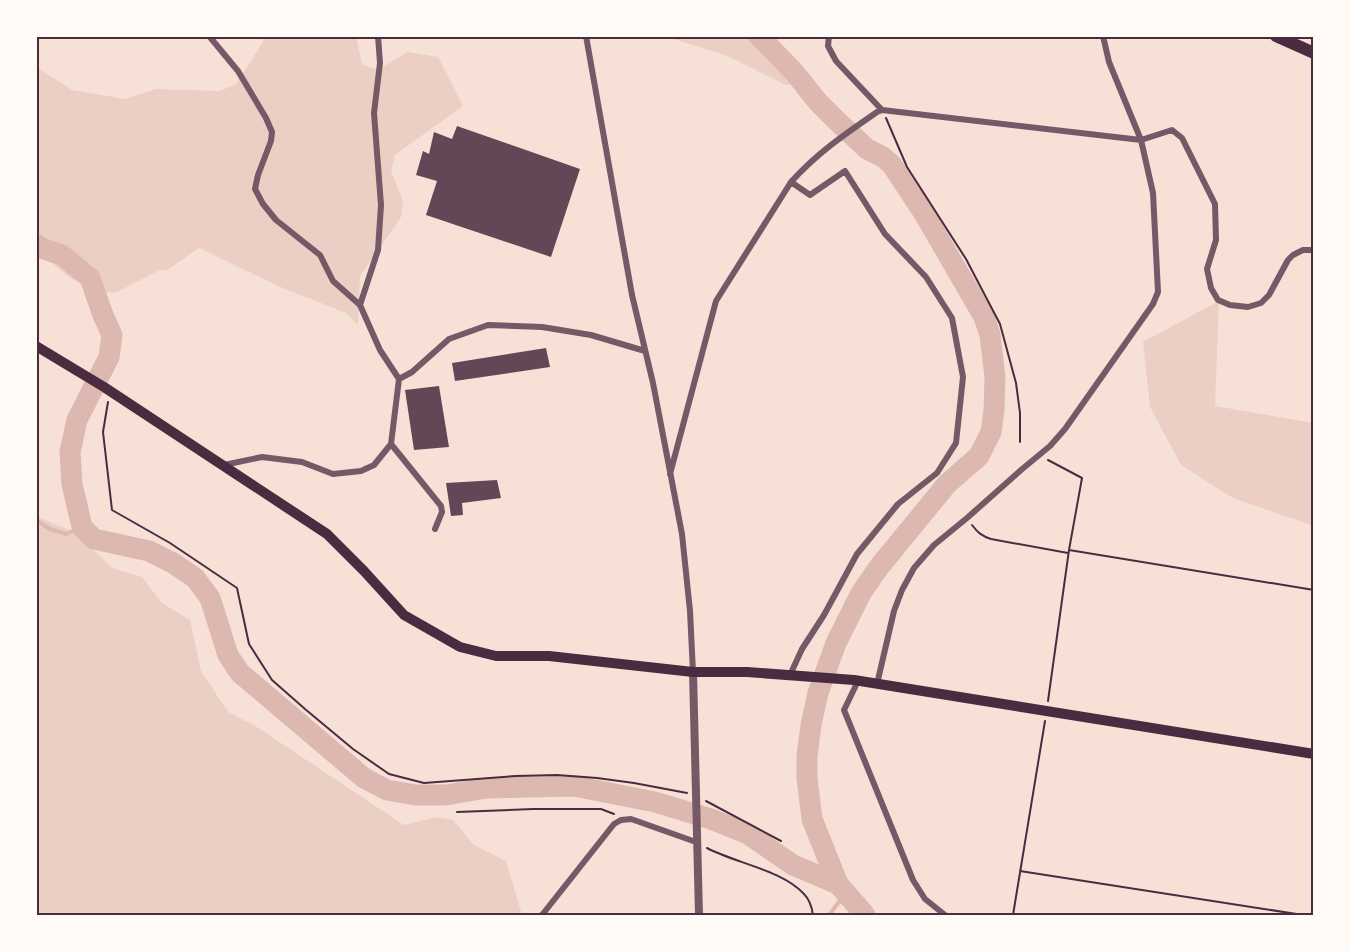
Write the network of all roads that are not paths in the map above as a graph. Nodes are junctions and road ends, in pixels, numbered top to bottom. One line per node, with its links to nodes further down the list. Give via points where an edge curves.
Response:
1 (209, 36): 12 (street, via 238,71 272,132 255,189 263,204 276,220 320,255 333,281)
2 (378, 36): 12 (street, via 380,63 374,113 381,216 378,250)
3 (586, 36): 14 (street)
4 (829, 36): 8 (street, via 828,46 836,61)
5 (1103, 36): 9 (street, via 1109,62)
6 (1278, 37): 7 (highway)
7 (1314, 53)
8 (880, 111): 9 (street); 10 (street, via 833,142)
9 (1141, 140): 11 (street, via 1172,130 1182,138 1215,204 1216,240 1207,270 1218,300 1248,307 1261,303 1293,255); 23 (street, via 1153,193 1158,292 1153,304 1050,446 934,545 914,568 894,611)
10 (791, 182): 18 (street, via 716,301); 21 (street, via 810,195 845,171 885,234 926,276 952,318 963,377 956,443 938,473 898,504 857,554)
11 (1314, 249)
12 (360, 305): 15 (street, via 380,350)
13 (36, 346): 17 (main road)
14 (645, 351): 15 (street, via 542,327 488,325 449,339); 18 (street)
15 (399, 379): 16 (street)
16 (391, 444): 17 (street, via 374,465 360,471 333,474 302,462 262,457); 19 (street, via 441,506)
17 (224, 465): 20 (main road, via 327,534 404,615 460,646 496,656 549,656)
18 (670, 474): 20 (street, via 682,534)
19 (435, 529)
20 (693, 672): 21 (main road); 25 (street)
21 (790, 675): 22 (main road)
22 (856, 681): 23 (main road); 28 (street, via 844,710 913,880 925,899)
23 (877, 684): 24 (main road)
24 (1314, 754)
25 (696, 842): 26 (street, via 631,819 621,820); 27 (street)
26 (542, 915)
27 (699, 915)
28 (945, 915)

